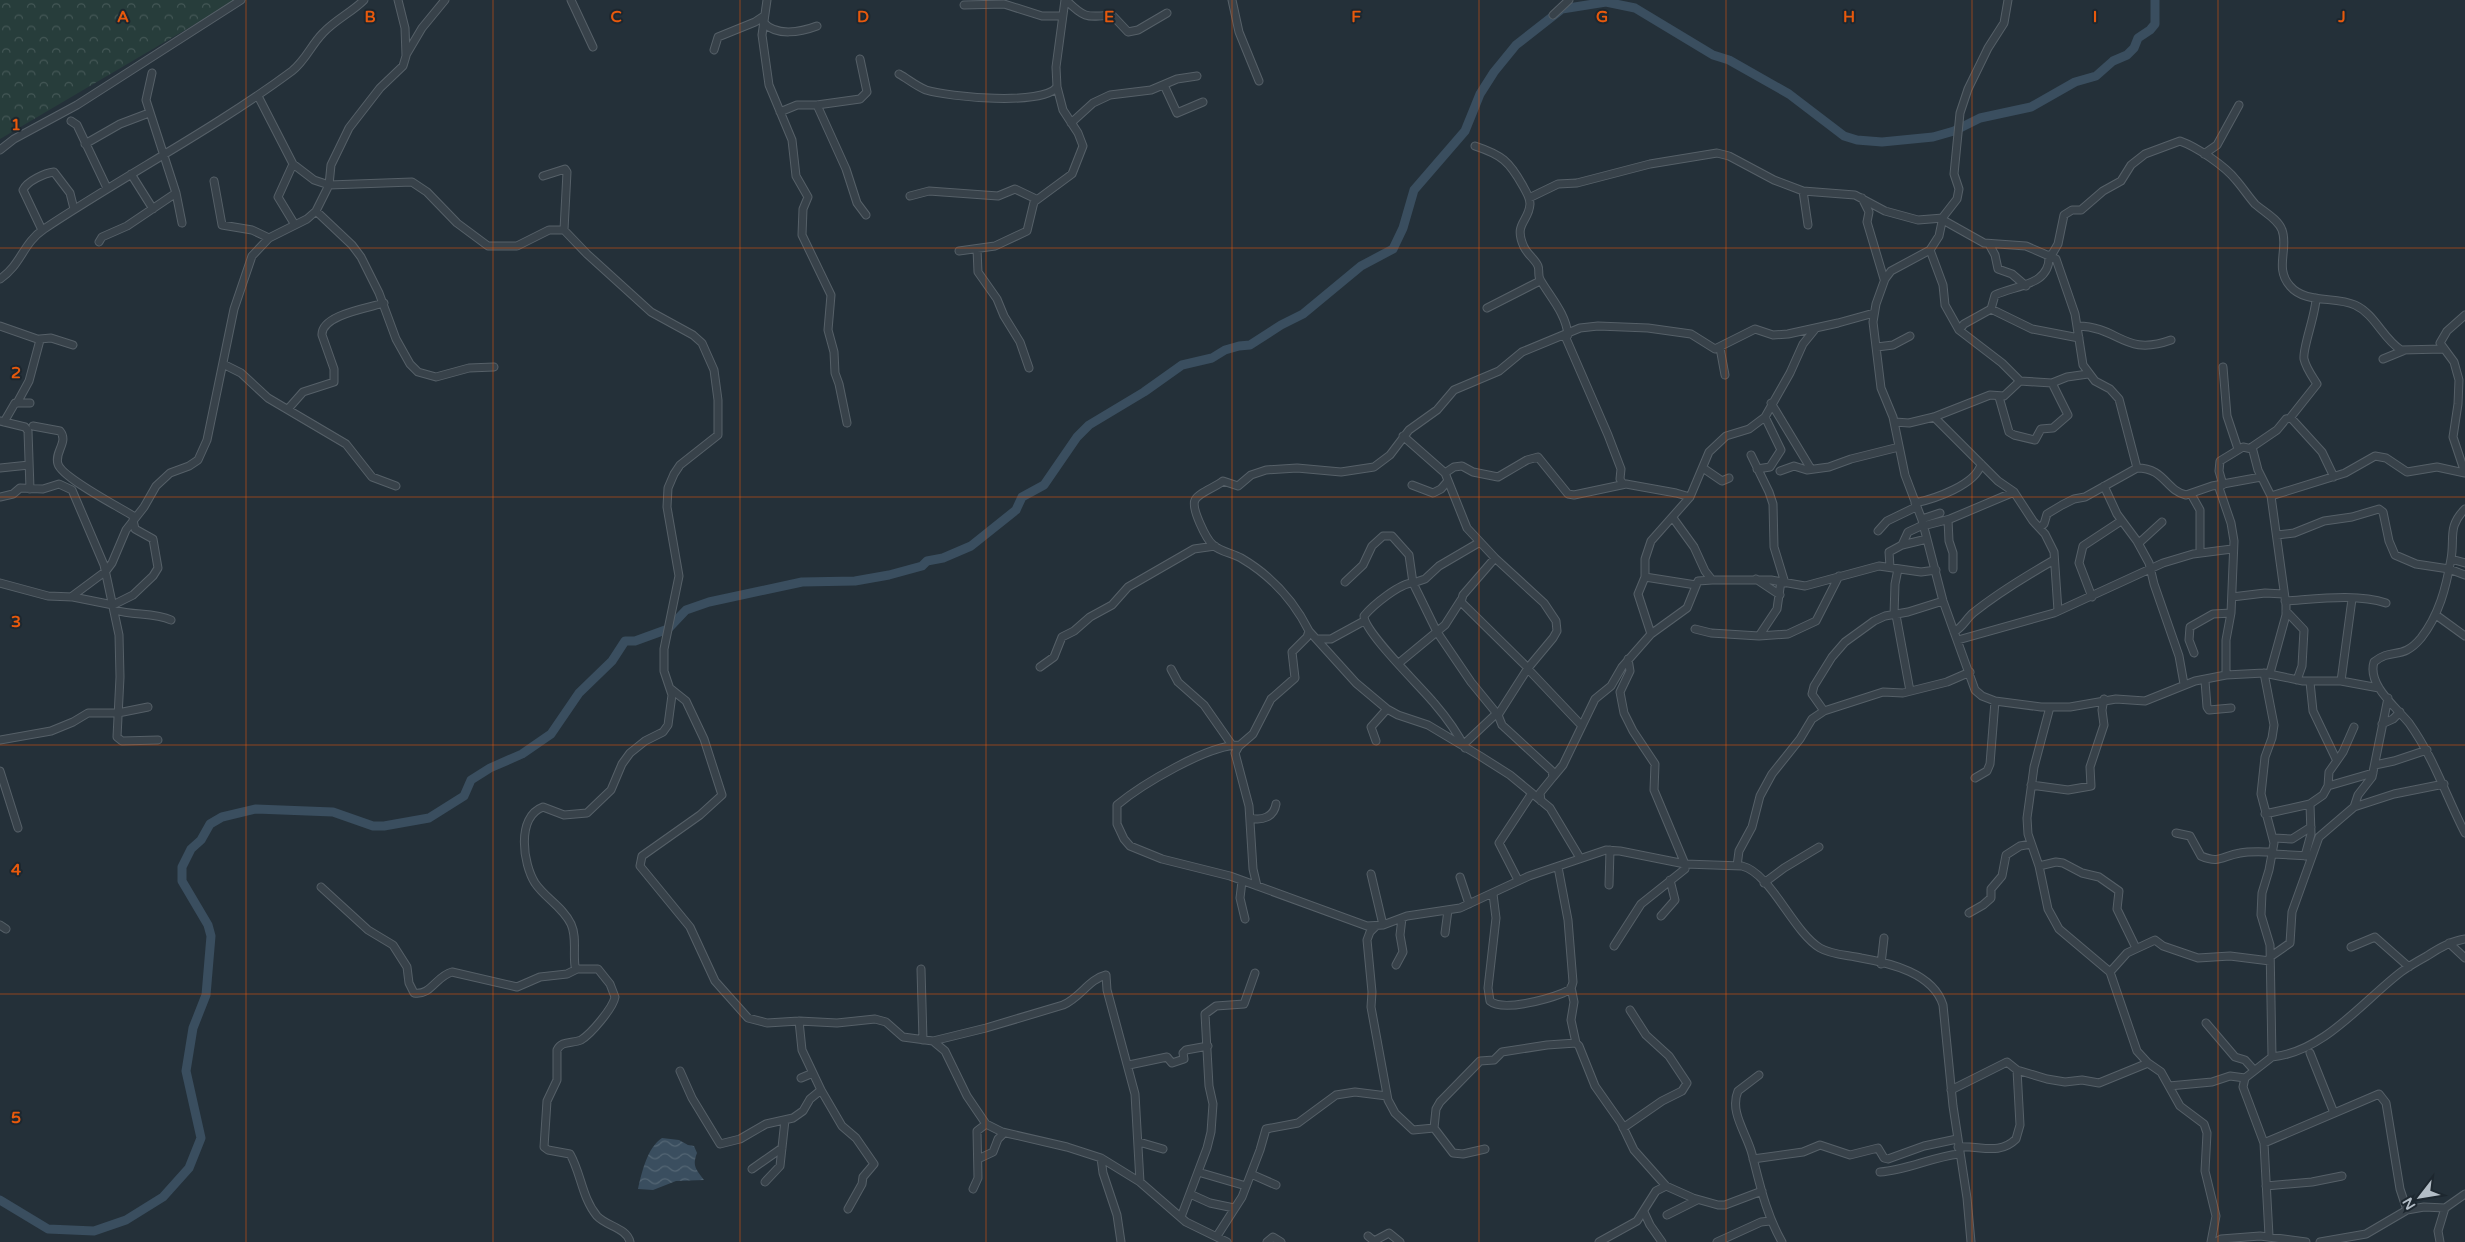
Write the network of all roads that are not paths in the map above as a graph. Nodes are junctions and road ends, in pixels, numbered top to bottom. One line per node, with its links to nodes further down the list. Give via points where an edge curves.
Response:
1 (241, 0): 37 (street)
2 (364, 0): 27 (street, via 324,31 301,64)
3 (398, 0): 19 (street, via 403,14)
4 (444, 0): 19 (street)
5 (571, 0): 17 (street)
6 (767, 0): 15 (street)
7 (1065, 0): 12 (street, via 1090,17 1112,15 1128,32 1138,30); 14 (street)
8 (1232, 0): 24 (street, via 1239,32)
9 (1569, 0): 13 (street)
10 (2008, 0): 56 (street, via 2004,23 1968,89 1959,124 1954,174 1958,194)
11 (964, 5): 14 (street, via 1004,4 1042,16)
12 (1167, 13)
13 (1554, 15)
14 (1062, 16): 26 (street)
15 (764, 19): 16 (street, via 769,28 783,32); 18 (street, via 718,37); 32 (street, via 763,43 769,85)
16 (817, 26)
17 (593, 47)
18 (714, 50)
19 (406, 56): 44 (street, via 397,74 380,88 349,128 331,165)
20 (860, 59): 30 (street, via 867,92 865,96)
21 (152, 74): 31 (street, via 146,93)
22 (900, 74): 26 (street, via 926,90 973,98 1025,99 1050,94)
23 (1197, 76): 25 (street, via 1177,78)
24 (1259, 81)
25 (1164, 85): 28 (street, via 1177,113); 34 (street, via 1151,90 1110,95 1093,103)
26 (1057, 87): 34 (street, via 1063,110)
27 (258, 96): 39 (street); 40 (street)
28 (1203, 102)
29 (2240, 104): 38 (street, via 2217,145)
30 (817, 105): 32 (street, via 797,105); 55 (street, via 846,169 857,203)
31 (149, 112): 35 (street); 39 (street)
32 (780, 112): 112 (street, via 792,140 796,176 808,197 803,209 802,235 830,295 828,330)
33 (71, 121): 35 (street, via 76,123)
34 (1071, 123): 51 (street, via 1084,146 1076,166 1067,180)
35 (86, 144): 45 (street)
36 (1475, 146): 49 (street, via 1504,158)
37 (0, 150)
38 (2204, 154): 68 (street, via 2180,141 2145,154 2121,181 2081,210 2072,210 2064,215 2058,244); 73 (street, via 2231,174 2247,196 2278,224 2283,233 2281,257 2285,280 2292,288)
39 (164, 155): 41 (street); 47 (street)
40 (293, 164): 44 (street, via 314,180); 58 (street, via 278,198)
41 (131, 174): 45 (street); 53 (street)
42 (543, 176): 61 (street, via 558,170 568,172)
43 (214, 181): 62 (street, via 222,225 252,230)
44 (329, 185): 54 (street); 61 (street, via 412,182 428,192 457,223 488,246 517,246 549,230)
45 (107, 188): 52 (street)
46 (1804, 191): 49 (street, via 1717,153 1650,164 1577,183 1558,184); 50 (street); 59 (street)
47 (176, 193): 53 (street); 57 (street)
48 (910, 196): 51 (street, via 929,191 998,196 1016,189)
49 (1529, 198): 71 (street, via 1530,205 1520,234 1526,250 1538,266)
50 (1862, 198): 56 (street, via 1885,211 1918,220); 70 (street, via 1869,212 1867,222)
51 (1036, 199): 65 (street, via 1027,231 995,246)
52 (74, 209): 60 (street); 60 (street, via 70,193 54,172 26,185 23,190)
53 (153, 209): 63 (street, via 102,237)
54 (316, 211): 58 (street); 74 (street, via 361,257)
55 (866, 215)
56 (1943, 219): 64 (street); 66 (street, via 1937,241)
57 (182, 224)
58 (295, 225): 62 (street)
59 (1808, 225)
60 (42, 230): 69 (street, via 30,242 15,267)
61 (564, 230): 228 (street, via 651,312 697,338 704,345 714,370 718,434 680,465 668,488 667,507 679,576 664,649 664,670)
62 (270, 238): 94 (street, via 252,256 234,309)
63 (99, 242)
64 (1990, 244): 68 (street, via 2026,246); 72 (street, via 1998,269 2012,274)
65 (977, 249): 67 (street); 97 (street, via 978,272 1020,342)
66 (1930, 250): 70 (street, via 1891,271); 82 (street, via 1943,285 1945,304)
67 (959, 251)
68 (2050, 255): 72 (street, via 2043,273); 81 (street, via 2058,263)
69 (0, 279)
70 (1884, 279): 77 (street)
71 (1540, 280): 75 (street); 83 (street, via 1566,322)
72 (2026, 286): 76 (street, via 1995,295)
73 (2316, 298): 92 (street, via 2356,305 2380,326 2396,347); 109 (street, via 2304,360 2316,384)
74 (384, 303): 95 (street, via 403,354 418,372 436,377 469,368); 106 (street, via 326,324 322,335 334,369 334,382 303,392)
75 (1487, 308)
76 (1990, 309): 82 (street); 85 (street, via 2032,329)
77 (1874, 312): 80 (street); 89 (street)
78 (2465, 315): 91 (street, via 2442,339)
79 (0, 326): 86 (street)
80 (1818, 326): 90 (street, via 1780,335 1755,329); 105 (street, via 1803,344)
81 (2078, 326): 85 (street); 87 (street, via 2104,330 2133,345 2154,346)
82 (1959, 330): 100 (street, via 2002,363)
83 (1566, 335): 90 (street, via 1590,327 1648,328 1691,334 1711,348); 114 (street, via 1522,352 1499,371 1454,390 1437,410); 133 (street, via 1608,435)
84 (1910, 336): 89 (street, via 1893,345)
85 (2079, 338): 98 (street)
86 (40, 339): 88 (street, via 51,338); 103 (street, via 36,362)
87 (2171, 340)
88 (73, 345)
89 (1877, 347): 111 (street, via 1881,388)
90 (1720, 348): 99 (street)
91 (2443, 349): 92 (street); 128 (street, via 2454,362 2459,380 2453,437)
92 (2406, 350): 93 (street)
93 (2384, 359)
94 (223, 364): 106 (street, via 237,370 263,394); 148 (street, via 201,456 159,482)
95 (494, 367)
96 (2223, 367): 116 (street, via 2227,416)
97 (1029, 368)
98 (2088, 374): 101 (street); 123 (street, via 2119,399)
99 (1725, 375)
100 (2020, 382): 101 (street); 102 (street, via 2008,394)
101 (2052, 383): 102 (street, via 2068,415 2054,428 2041,429 2035,440 2010,434)
102 (1999, 396): 108 (street, via 1990,395)
103 (17, 402): 104 (street); 110 (street)
104 (30, 403)
105 (1771, 403): 107 (street); 125 (street)
106 (288, 409): 136 (street, via 346,444 372,477)
107 (1765, 417): 122 (street, via 1749,429 1720,440 1709,452); 124 (street, via 1782,450 1770,467)
108 (1934, 417): 111 (street, via 1909,423); 119 (street)
109 (2290, 418): 117 (street, via 2254,444); 130 (street, via 2322,452)
110 (2, 422): 120 (street, via 27,428)
111 (1895, 422): 115 (street)
112 (847, 423)
113 (33, 426): 148 (street, via 60,431 64,441 58,461 60,467 88,490)
114 (1403, 436): 127 (street); 160 (street, via 1390,455 1374,467 1341,472 1271,469 1252,475 1238,486 1223,481 1201,493 1195,500 1195,510)
115 (1900, 447): 125 (street); 144 (street, via 1905,475)
116 (2238, 449): 117 (street, via 2247,446); 135 (street, via 2220,461)
117 (2252, 449): 129 (street)
118 (1751, 455): 124 (street)
119 (1981, 464): 139 (street); 144 (street, via 1973,479)
120 (28, 465): 121 (street); 138 (street)
121 (0, 468)
122 (1703, 468): 131 (street, via 1722,481); 143 (street)
123 (2137, 468): 137 (street); 140 (street, via 2154,471 2179,492)
124 (1757, 469): 182 (street, via 1773,504 1774,547)
125 (1811, 469): 126 (street, via 1794,466)
126 (1780, 471)
127 (1445, 473): 132 (street); 133 (street, via 1462,466 1473,472 1498,477 1538,457 1568,494)
128 (2465, 473): 130 (street, via 2437,467 2408,472 2380,456)
129 (2261, 477): 135 (street); 141 (street)
130 (2334, 477): 141 (street)
131 (1729, 478)
132 (1447, 482): 134 (street, via 1433,493); 157 (street, via 1467,528)
133 (1623, 484): 143 (street)
134 (1412, 485)
135 (2221, 485): 140 (street); 161 (street, via 2234,541)
136 (396, 486)
137 (2104, 486): 150 (street); 153 (street, via 2047,514)
138 (30, 489): 142 (street, via 20,488 13,494); 173 (street, via 59,484 72,490)
139 (2014, 492): 149 (street); 153 (street, via 2033,522)
140 (2190, 494): 162 (street, via 2200,510)
141 (2271, 496): 155 (street)
142 (0, 497)
143 (1690, 497): 147 (street)
144 (1916, 505): 152 (street); 154 (street, via 1887,521)
145 (2465, 509): 164 (street, via 2453,525)
146 (1940, 513): 152 (street)
147 (1673, 518): 174 (street, via 1694,546); 177 (street, via 1651,541)
148 (134, 519): 173 (street); 194 (street, via 135,529 153,539 158,568 133,595)
149 (1948, 520): 152 (street); 170 (street)
150 (2120, 521): 158 (street); 187 (street, via 2083,546 2079,562)
151 (2162, 522): 158 (street)
152 (1922, 523): 156 (street); 159 (street, via 1907,533)
153 (2040, 527): 165 (street, via 2052,548)
154 (1878, 531)
155 (2277, 535): 171 (street, via 2380,508 2395,555 2416,564); 189 (street)
156 (1926, 539): 159 (street); 172 (street)
157 (1480, 542): 163 (street); 184 (street)
158 (2139, 544): 168 (street)
159 (1902, 545): 167 (street, via 1889,552)
160 (1215, 546): 203 (street, via 1240,557 1272,581); 214 (street, via 1194,548 1128,587 1112,605 1062,637 1054,657)
161 (2232, 549): 162 (street); 188 (street)
162 (2200, 553): 168 (street)
163 (1494, 558): 191 (street); 216 (street, via 1544,604 1556,621 1557,631 1553,638)
164 (2452, 559): 166 (street); 171 (street)
165 (2054, 560): 196 (street); 205 (street, via 1992,599)
166 (2465, 563)
167 (1890, 567): 169 (street); 176 (street, via 1869,568)
168 (2151, 568): 187 (street); 225 (street, via 2179,656)
169 (1898, 569): 172 (street); 198 (street)
170 (1953, 569)
171 (2449, 569): 175 (street); 199 (street)
172 (1936, 570): 192 (street)
173 (106, 571): 186 (street); 194 (street)
174 (1705, 571): 179 (street); 181 (street)
175 (2465, 575)
176 (1839, 576): 182 (street, via 1805,586); 207 (street, via 1816,621 1788,634)
177 (1644, 577): 181 (street); 206 (street, via 1638,594)
178 (1756, 579): 179 (street); 182 (street); 185 (street)
179 (1712, 580): 181 (street)
180 (1345, 582): 184 (street, via 1363,565 1375,543 1388,534 1408,555)
181 (1698, 582): 206 (street, via 1685,610)
182 (1783, 582): 185 (street)
183 (0, 583): 186 (street, via 48,596)
184 (1414, 583): 201 (street, via 1404,584 1370,609); 204 (street)
185 (1780, 594): 207 (street, via 1777,609)
186 (71, 597): 194 (street)
187 (2092, 597): 196 (street)
188 (2232, 597): 189 (street, via 2265,593); 197 (street)
189 (2284, 598): 190 (street); 195 (street)
190 (2352, 599): 193 (street); 223 (street)
191 (1461, 600): 204 (street); 216 (street)
192 (1943, 602): 198 (street); 205 (street)
193 (2386, 602)
194 (114, 608): 200 (street, via 123,613); 239 (street, via 119,635)
195 (2286, 611): 218 (street); 221 (street, via 2304,630 2302,666)
196 (2058, 612): 210 (street)
197 (2231, 613): 211 (street, via 2213,614 2190,627 2189,640); 220 (street, via 2226,640)
198 (1895, 615): 229 (street); 237 (street, via 1874,621 1845,642 1832,657 1812,691)
199 (2436, 615): 208 (street); 219 (street, via 2408,651 2384,656 2374,662)
200 (171, 620)
201 (1364, 621): 209 (street, via 1331,639); 213 (street, via 1380,644)
202 (1695, 629): 207 (street)
203 (1308, 631): 209 (street); 248 (street, via 1307,637 1292,652 1295,678 1271,699 1253,734)
204 (1437, 632): 213 (street); 240 (street)
205 (1954, 632): 210 (street)
206 (1651, 634): 212 (street)
207 (1759, 636)
208 (2465, 636)
209 (1317, 639): 236 (street, via 1344,672)
210 (1958, 640): 217 (street)
211 (2194, 653)
212 (1628, 659): 242 (street, via 1611,686 1595,699); 281 (street, via 1630,670 1620,692 1624,713 1655,764 1654,790)
213 (1400, 663): 249 (street)
214 (1040, 667)
215 (1171, 669): 247 (street, via 1178,682 1204,705)
216 (1528, 669): 240 (street); 242 (street)
217 (1970, 672): 229 (street, via 1947,682); 232 (street, via 1976,690)
218 (2267, 673): 220 (street); 221 (street); 264 (street, via 2274,725 2262,779)
219 (2373, 674): 226 (street); 227 (street)
220 (2226, 675): 222 (street)
221 (2297, 680): 224 (street)
222 (2205, 681): 225 (street); 235 (street, via 2209,710)
223 (2341, 681): 224 (street); 226 (street)
224 (2310, 682): 251 (street, via 2313,711)
225 (2184, 684): 231 (street, via 2146,701)
226 (2360, 684): 227 (street)
227 (2379, 688): 230 (street)
228 (671, 689): 311 (street, via 666,729 630,753 611,790 596,806 581,815 564,814 543,807 527,824 523,842 531,875 543,894 570,922); 317 (street, via 686,701 704,739 722,795 700,815 642,856 640,868 690,928 716,981 748,1018 766,1022)
229 (1910, 691): 237 (street, via 1883,692)
230 (2388, 698): 238 (street); 241 (street)
231 (2104, 699): 233 (street, via 2070,707); 257 (street, via 2104,725 2090,767 2091,786 2068,790)
232 (1995, 701): 233 (street); 255 (street, via 1990,764 1987,771)
233 (2050, 706): 257 (street)
234 (148, 707): 239 (street)
235 (2231, 708)
236 (1387, 709): 246 (street, via 1371,727); 249 (street, via 1428,724)
237 (1824, 711): 278 (street, via 1810,721 1772,774 1756,806 1752,827 1739,851)
238 (2400, 712): 241 (street); 250 (street)
239 (118, 713): 244 (street, via 88,713 51,731); 245 (street, via 116,731 119,740)
240 (1497, 714): 249 (street); 254 (street, via 1502,725 1551,768)
241 (2382, 724): 252 (street)
242 (1582, 726): 254 (street, via 1563,765)
243 (2354, 727): 251 (street, via 2343,752)
244 (0, 740)
245 (158, 740)
246 (1376, 741)
247 (1232, 745): 248 (street); 286 (street, via 1218,748 1153,780 1117,805 1116,815 1124,839 1130,846 1162,860)
248 (1240, 745): 265 (street, via 1235,753)
249 (1464, 747): 259 (street)
250 (2427, 750): 252 (street); 256 (street)
251 (2336, 759): 258 (street, via 2329,772)
252 (2374, 769): 258 (street); 263 (street, via 2370,782 2358,795)
253 (0, 771): 268 (street)
254 (1553, 776): 260 (street, via 1542,788)
255 (1975, 778)
256 (2444, 784): 263 (street); 266 (street)
257 (2031, 785): 272 (street, via 2027,818)
258 (2328, 786): 262 (street, via 2323,795)
259 (1532, 793): 260 (street); 284 (street, via 1499,843)
260 (1541, 801): 277 (street, via 1559,820)
261 (1276, 804): 265 (street, via 1268,816)
262 (2310, 804): 264 (street); 267 (street)
263 (2354, 806): 276 (street, via 2319,837)
264 (2265, 814): 271 (street)
265 (1250, 818): 289 (street, via 1253,869)
266 (2462, 822): 270 (street)
267 (2311, 827): 271 (street, via 2292,839); 276 (street)
268 (18, 828)
269 (2176, 833): 275 (street, via 2190,836 2201,856 2215,860 2240,853)
270 (2465, 833)
271 (2274, 838): 275 (street)
272 (2031, 844): 279 (street); 294 (street, via 2020,846 2006,855 2002,876 1991,889 1990,898)
273 (1819, 847): 287 (street)
274 (1610, 850): 277 (street); 281 (street); 288 (street)
275 (2273, 853): 276 (street); 307 (street, via 2261,915 2269,939)
276 (2308, 856): 307 (street, via 2292,912 2290,943)
277 (1580, 858): 280 (street)
278 (1737, 866): 281 (street); 287 (street, via 1749,868)
279 (2039, 866): 305 (street, via 2063,863 2099,877 2119,892 2117,909); 314 (street, via 2048,909 2059,930)
280 (1558, 867): 284 (street); 315 (street, via 1568,920)
281 (1685, 867): 285 (street)
282 (1371, 874): 298 (street)
283 (1460, 877): 292 (street)
284 (1518, 880): 291 (street)
285 (1670, 880): 295 (street, via 1675,898); 303 (street, via 1637,909)
286 (1242, 881): 289 (street); 297 (street, via 1240,898)
287 (1764, 883): 308 (street, via 1815,944 1831,952)
288 (1609, 885)
289 (1258, 886): 298 (street, via 1361,925)
290 (321, 887): 311 (street, via 368,930 394,945 407,967 408,983 414,993 427,991 444,974 452,972 518,987 540,977 567,974)
291 (1493, 894): 292 (street); 315 (street, via 1496,918 1487,994 1490,1001 1498,1005 1522,1004 1559,995)
292 (1469, 904): 293 (street)
293 (1448, 910): 296 (street); 299 (street)
294 (1969, 913)
295 (1661, 916)
296 (1402, 918): 298 (street); 309 (street, via 1402,952)
297 (1245, 919)
298 (1379, 926): 337 (street, via 1368,937 1368,961 1372,1014)
299 (1445, 933)
300 (1884, 938): 308 (street)
301 (2465, 939): 302 (street)
302 (2449, 943): 306 (street); 310 (street)
303 (1614, 946)
304 (2352, 947): 310 (street, via 2375,937)
305 (2136, 948): 307 (street, via 2155,940 2162,946 2198,958 2230,956); 314 (street, via 2121,958)
306 (2465, 958)
307 (2270, 960): 324 (street)
308 (1881, 964): 336 (street, via 1919,977 1940,997)
309 (1396, 965)
310 (2409, 967): 324 (street, via 2353,1016 2323,1037)
311 (577, 969): 381 (street, via 598,969 615,997 607,1012 582,1038 559,1046 557,1080 546,1105 544,1147 570,1154 592,1209 603,1221 627,1234)
312 (921, 969): 319 (street)
313 (1255, 972): 322 (street, via 1244,1004 1216,1006 1206,1013)
314 (2110, 972): 325 (street, via 2137,1051)
315 (1571, 988): 321 (street, via 1574,1002 1571,1020)
316 (1630, 1010): 342 (street, via 1646,1036 1669,1056 1687,1083 1682,1091)
317 (799, 1021): 319 (street, via 837,1023 876,1019 886,1022 903,1037); 330 (street, via 802,1050)
318 (2206, 1023): 328 (street, via 2235,1057 2245,1060)
319 (923, 1040): 320 (street)
320 (932, 1041): 326 (street, via 1063,1005 1105,975); 340 (street, via 945,1051 967,1096)
321 (1576, 1043): 341 (street, via 1502,1052 1494,1060 1476,1063 1438,1106); 342 (street, via 1595,1086)
322 (1208, 1046): 326 (street, via 1186,1050 1180,1062 1172,1063 1167,1057); 354 (street, via 1212,1117 1208,1145)
323 (2310, 1053): 338 (street)
324 (2272, 1058): 328 (street)
325 (2148, 1064): 327 (street, via 2099,1083 2065,1082); 334 (street, via 2161,1072)
326 (1129, 1065): 344 (street)
327 (2017, 1070): 336 (street, via 2004,1063); 346 (street, via 2020,1125 2016,1140 1995,1150)
328 (2254, 1070): 333 (street)
329 (680, 1071): 339 (street, via 720,1144 740,1139 766,1124)
330 (813, 1073): 332 (street); 335 (street)
331 (1759, 1075): 351 (street, via 1738,1091 1735,1101)
332 (801, 1078)
333 (2245, 1078): 334 (street, via 2230,1076 2212,1082); 345 (street, via 2243,1087)
334 (2169, 1086): 392 (street, via 2180,1106 2201,1121 2206,1129 2205,1171 2216,1216)
335 (821, 1090): 339 (street, via 803,1111); 371 (street, via 842,1126 856,1138 874,1164 862,1178)
336 (1951, 1090): 346 (street)
337 (1387, 1096): 341 (street, via 1395,1113 1411,1128 1420,1131); 356 (street, via 1356,1092 1339,1094 1298,1123 1266,1129)
338 (2334, 1113): 345 (street); 372 (street, via 2379,1094 2381,1096 2386,1103 2400,1189)
339 (785, 1120): 347 (street)
340 (986, 1124): 343 (street); 352 (street, via 977,1131)
341 (1434, 1128): 349 (street, via 1453,1153)
342 (1623, 1128): 362 (street, via 1634,1150)
343 (1004, 1133): 350 (street); 352 (street, via 993,1152)
344 (1139, 1142): 348 (street); 359 (street)
345 (2264, 1143): 363 (street)
346 (1958, 1147): 351 (street, via 1924,1146 1888,1159 1878,1148 1850,1155 1822,1145 1803,1152); 355 (street, via 1912,1166); 391 (street)
347 (782, 1148): 353 (street); 358 (street, via 780,1166)
348 (1162, 1149)
349 (1485, 1149)
350 (1101, 1158): 359 (street); 382 (street)
351 (1753, 1159): 365 (street)
352 (978, 1160): 364 (street, via 978,1178)
353 (752, 1169)
354 (1198, 1172): 361 (street); 366 (street)
355 (1880, 1172)
356 (1251, 1174): 360 (street); 361 (street)
357 (2342, 1176): 363 (street)
358 (765, 1182)
359 (1140, 1182): 375 (street)
360 (1276, 1185)
361 (1246, 1186): 369 (street)
362 (1666, 1186): 368 (street); 373 (street, via 1656,1191)
363 (2266, 1186): 379 (street)
364 (973, 1189)
365 (1762, 1191): 368 (street, via 1725,1205); 376 (street)
366 (1190, 1194): 369 (street, via 1210,1203); 375 (street)
367 (2465, 1194): 370 (street)
368 (1697, 1200): 374 (street)
369 (1234, 1208): 377 (street)
370 (2444, 1208): 372 (street); 396 (street, via 2438,1230)
371 (848, 1209)
372 (2408, 1210): 380 (street)
373 (1644, 1212): 387 (street, via 1633,1224); 388 (street)
374 (1667, 1215)
375 (1180, 1217): 377 (street)
376 (1770, 1221): 389 (street); 390 (street)
377 (1216, 1236): 383 (street)
378 (1368, 1236): 386 (street, via 1374,1242 1389,1233)
379 (2269, 1236): 393 (street); 394 (street)
380 (2357, 1239): 395 (street)
381 (630, 1242)
382 (1121, 1242)
383 (1227, 1242)
384 (1268, 1242): 385 (street, via 1273,1237)
385 (1281, 1242)
386 (1400, 1242)
387 (1599, 1242)
388 (1662, 1242)
389 (1717, 1242)
390 (1782, 1242)
391 (1971, 1242)
392 (2211, 1242)
393 (2216, 1242)
394 (2306, 1242)
395 (2320, 1242)
396 (2440, 1242)

